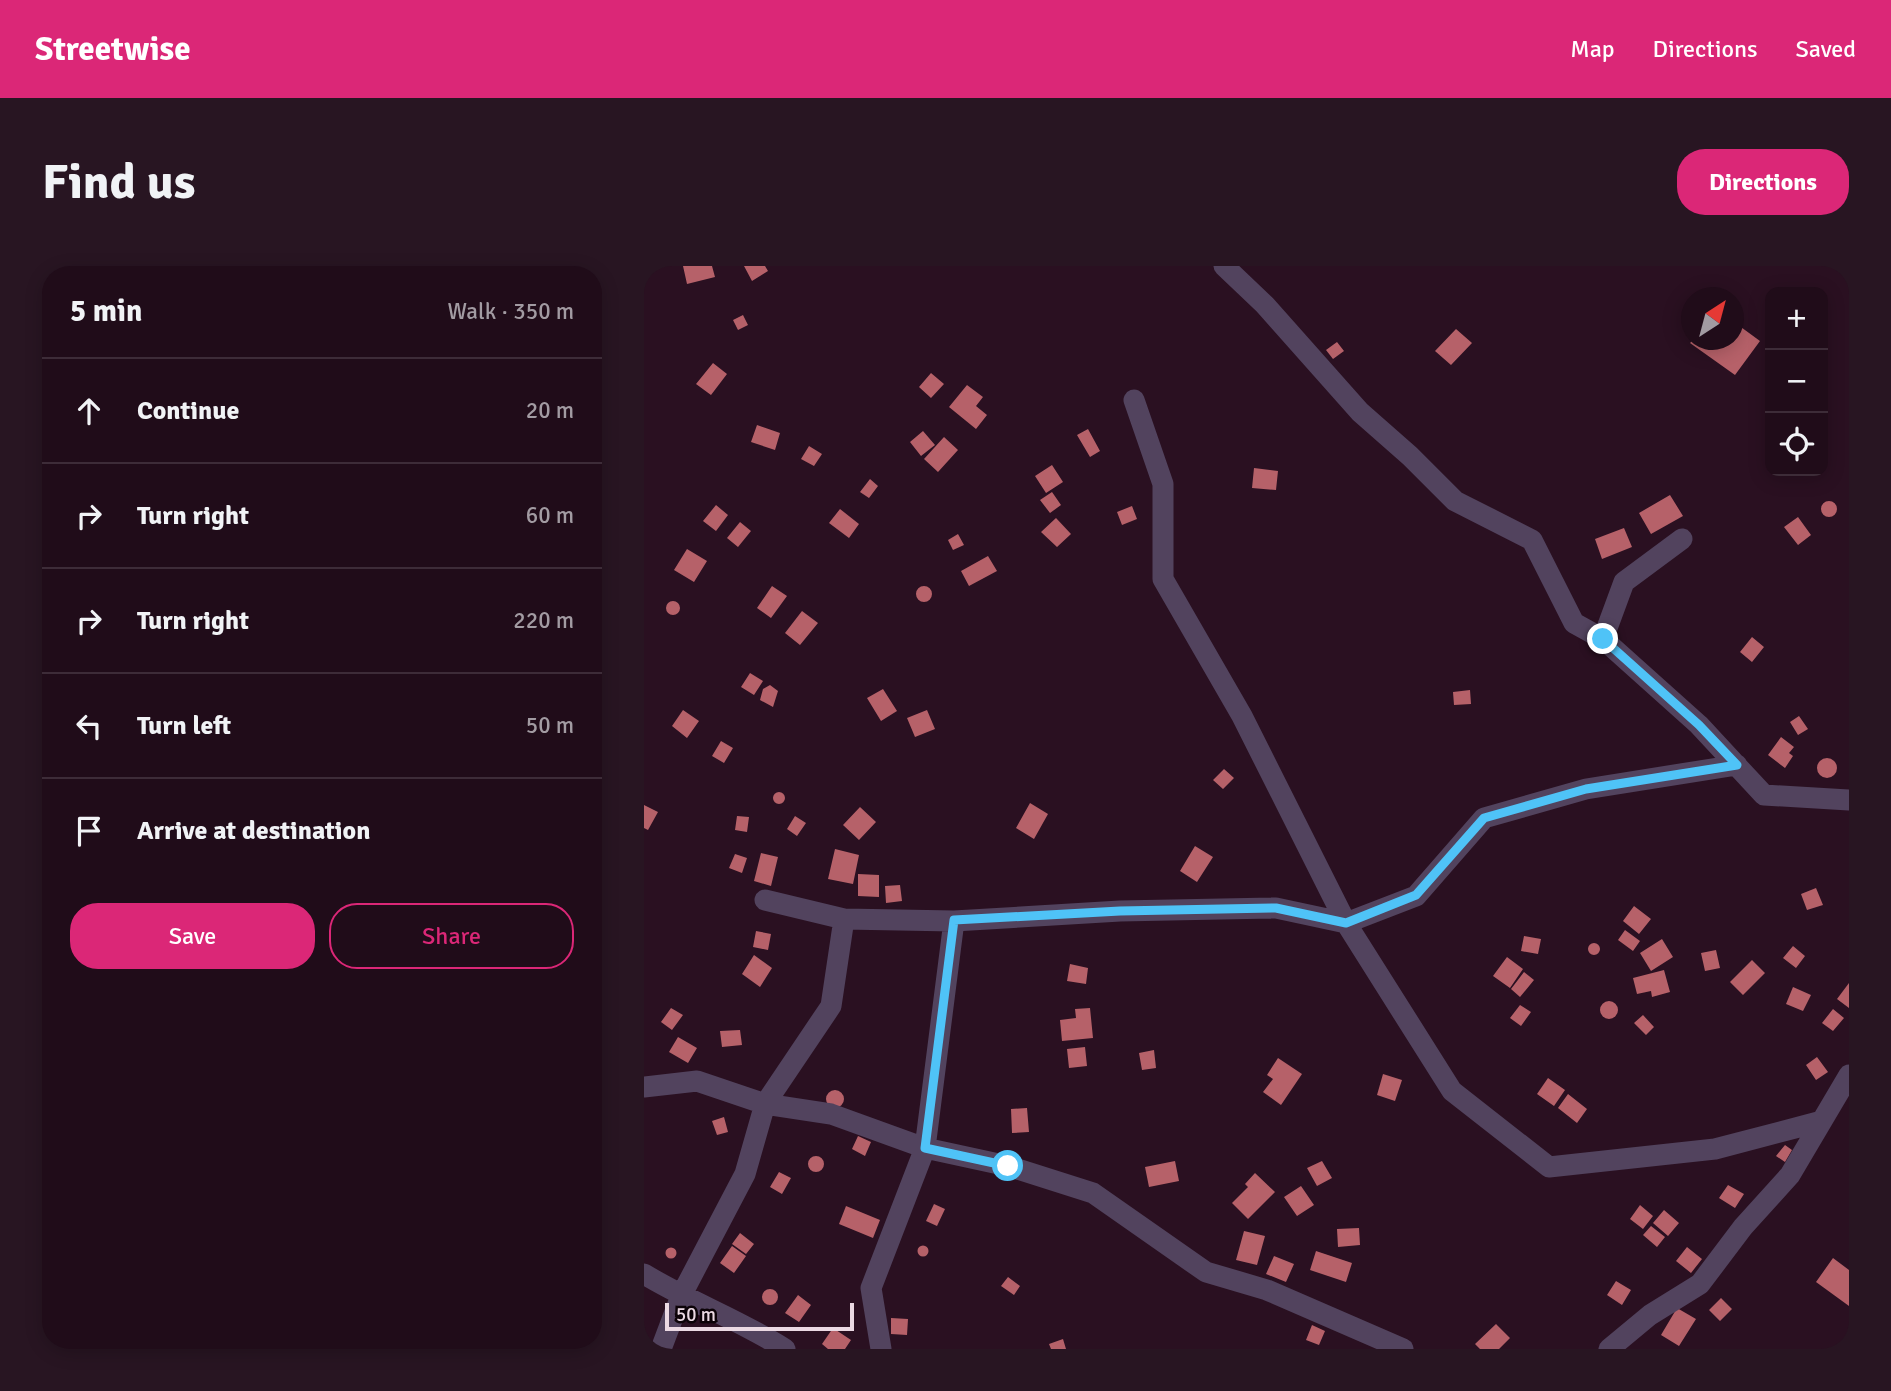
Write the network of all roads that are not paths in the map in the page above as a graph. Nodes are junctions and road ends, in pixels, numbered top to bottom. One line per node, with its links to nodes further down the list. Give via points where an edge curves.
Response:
1 (1224, 266): 4 (street, via 1360,412 1455,501 1532,540 1574,623)
2 (1134, 400): 10 (street, via 1163,484 1163,579 1242,716)
3 (1682, 539): 4 (street, via 1625,582)
4 (1603, 639): 5 (street)
5 (1737, 765): 6 (street, via 1764,794); 10 (street, via 1586,789 1484,818 1416,895)
6 (1849, 800)
7 (765, 900): 8 (street)
8 (844, 919): 9 (street); 13 (street, via 831,1006)
9 (954, 920): 10 (street, via 1276,908); 15 (street)
10 (1346, 923): 14 (street, via 1452,1091 1549,1167 1715,1149)
11 (1849, 1075): 14 (street)
12 (644, 1087): 13 (street, via 697,1080)
13 (765, 1104): 15 (street, via 831,1114); 17 (street, via 745,1174)
14 (1822, 1121): 22 (street, via 1790,1175 1700,1284 1650,1315)
15 (925, 1148): 20 (street, via 871,1288); 21 (street, via 1008,1166 1093,1193 1206,1272 1267,1290)
16 (644, 1274): 17 (street)
17 (681, 1296): 18 (street); 19 (street, via 747,1325)
18 (661, 1349)
19 (785, 1349)
20 (881, 1349)
21 (1404, 1349)
22 (1609, 1349)

